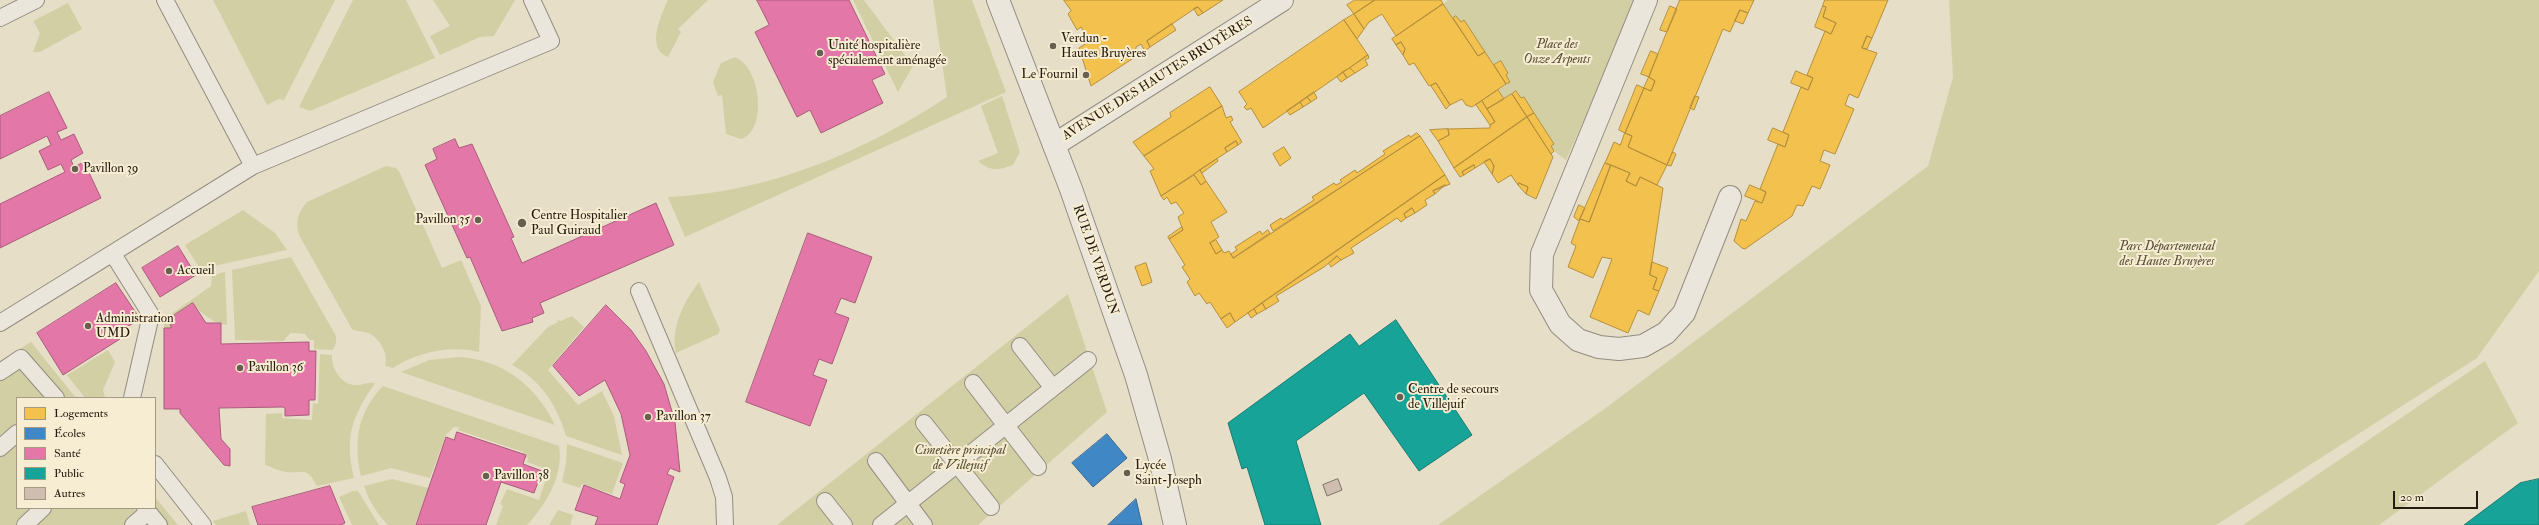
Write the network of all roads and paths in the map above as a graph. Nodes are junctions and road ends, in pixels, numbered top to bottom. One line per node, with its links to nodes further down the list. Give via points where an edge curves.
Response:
1 (36, 0): 7 (lane)
2 (165, 0): 9 (lane)
3 (532, 0): 9 (lane, via 551,41)
4 (998, 0): 8 (street, RUE DE VERDUN)
5 (1282, 0): 8 (street, AVENUE DES HAUTES BRUYÈRES)
6 (1646, 0): 10 (street, via 1542,254 1541,290 1560,324 1578,340 1599,347 1619,349 1643,346 1666,333 1684,313)
7 (0, 18)
8 (1054, 145): 42 (street, RUE DE VERDUN, via 1136,375 1160,459)
9 (253, 166): 11 (lane)
10 (1730, 197)
11 (112, 254): 13 (lane); 20 (lane, via 151,315)
12 (639, 291): 38 (lane, via 718,478 724,497)
13 (0, 323)
14 (1020, 346): 18 (lane)
15 (1088, 360): 18 (lane)
16 (0, 372): 19 (lane, via 21,358)
17 (973, 383): 22 (lane)
18 (1053, 388): 22 (lane)
19 (55, 397)
20 (132, 397)
21 (924, 423): 27 (lane)
22 (1006, 426): 27 (lane); 28 (lane)
23 (16, 434): 24 (lane)
24 (0, 448)
25 (876, 461): 30 (lane)
26 (156, 465): 37 (lane)
27 (957, 465): 30 (lane); 31 (lane)
28 (1038, 466)
29 (825, 502): 39 (lane)
30 (908, 503): 40 (lane); 41 (lane)
31 (991, 506)
32 (42, 509): 34 (lane)
33 (146, 510): 35 (lane); 36 (lane)
34 (24, 525)
35 (133, 525)
36 (159, 525)
37 (203, 525)
38 (725, 525)
39 (844, 525)
40 (881, 525)
41 (924, 525)
42 (1175, 525)

